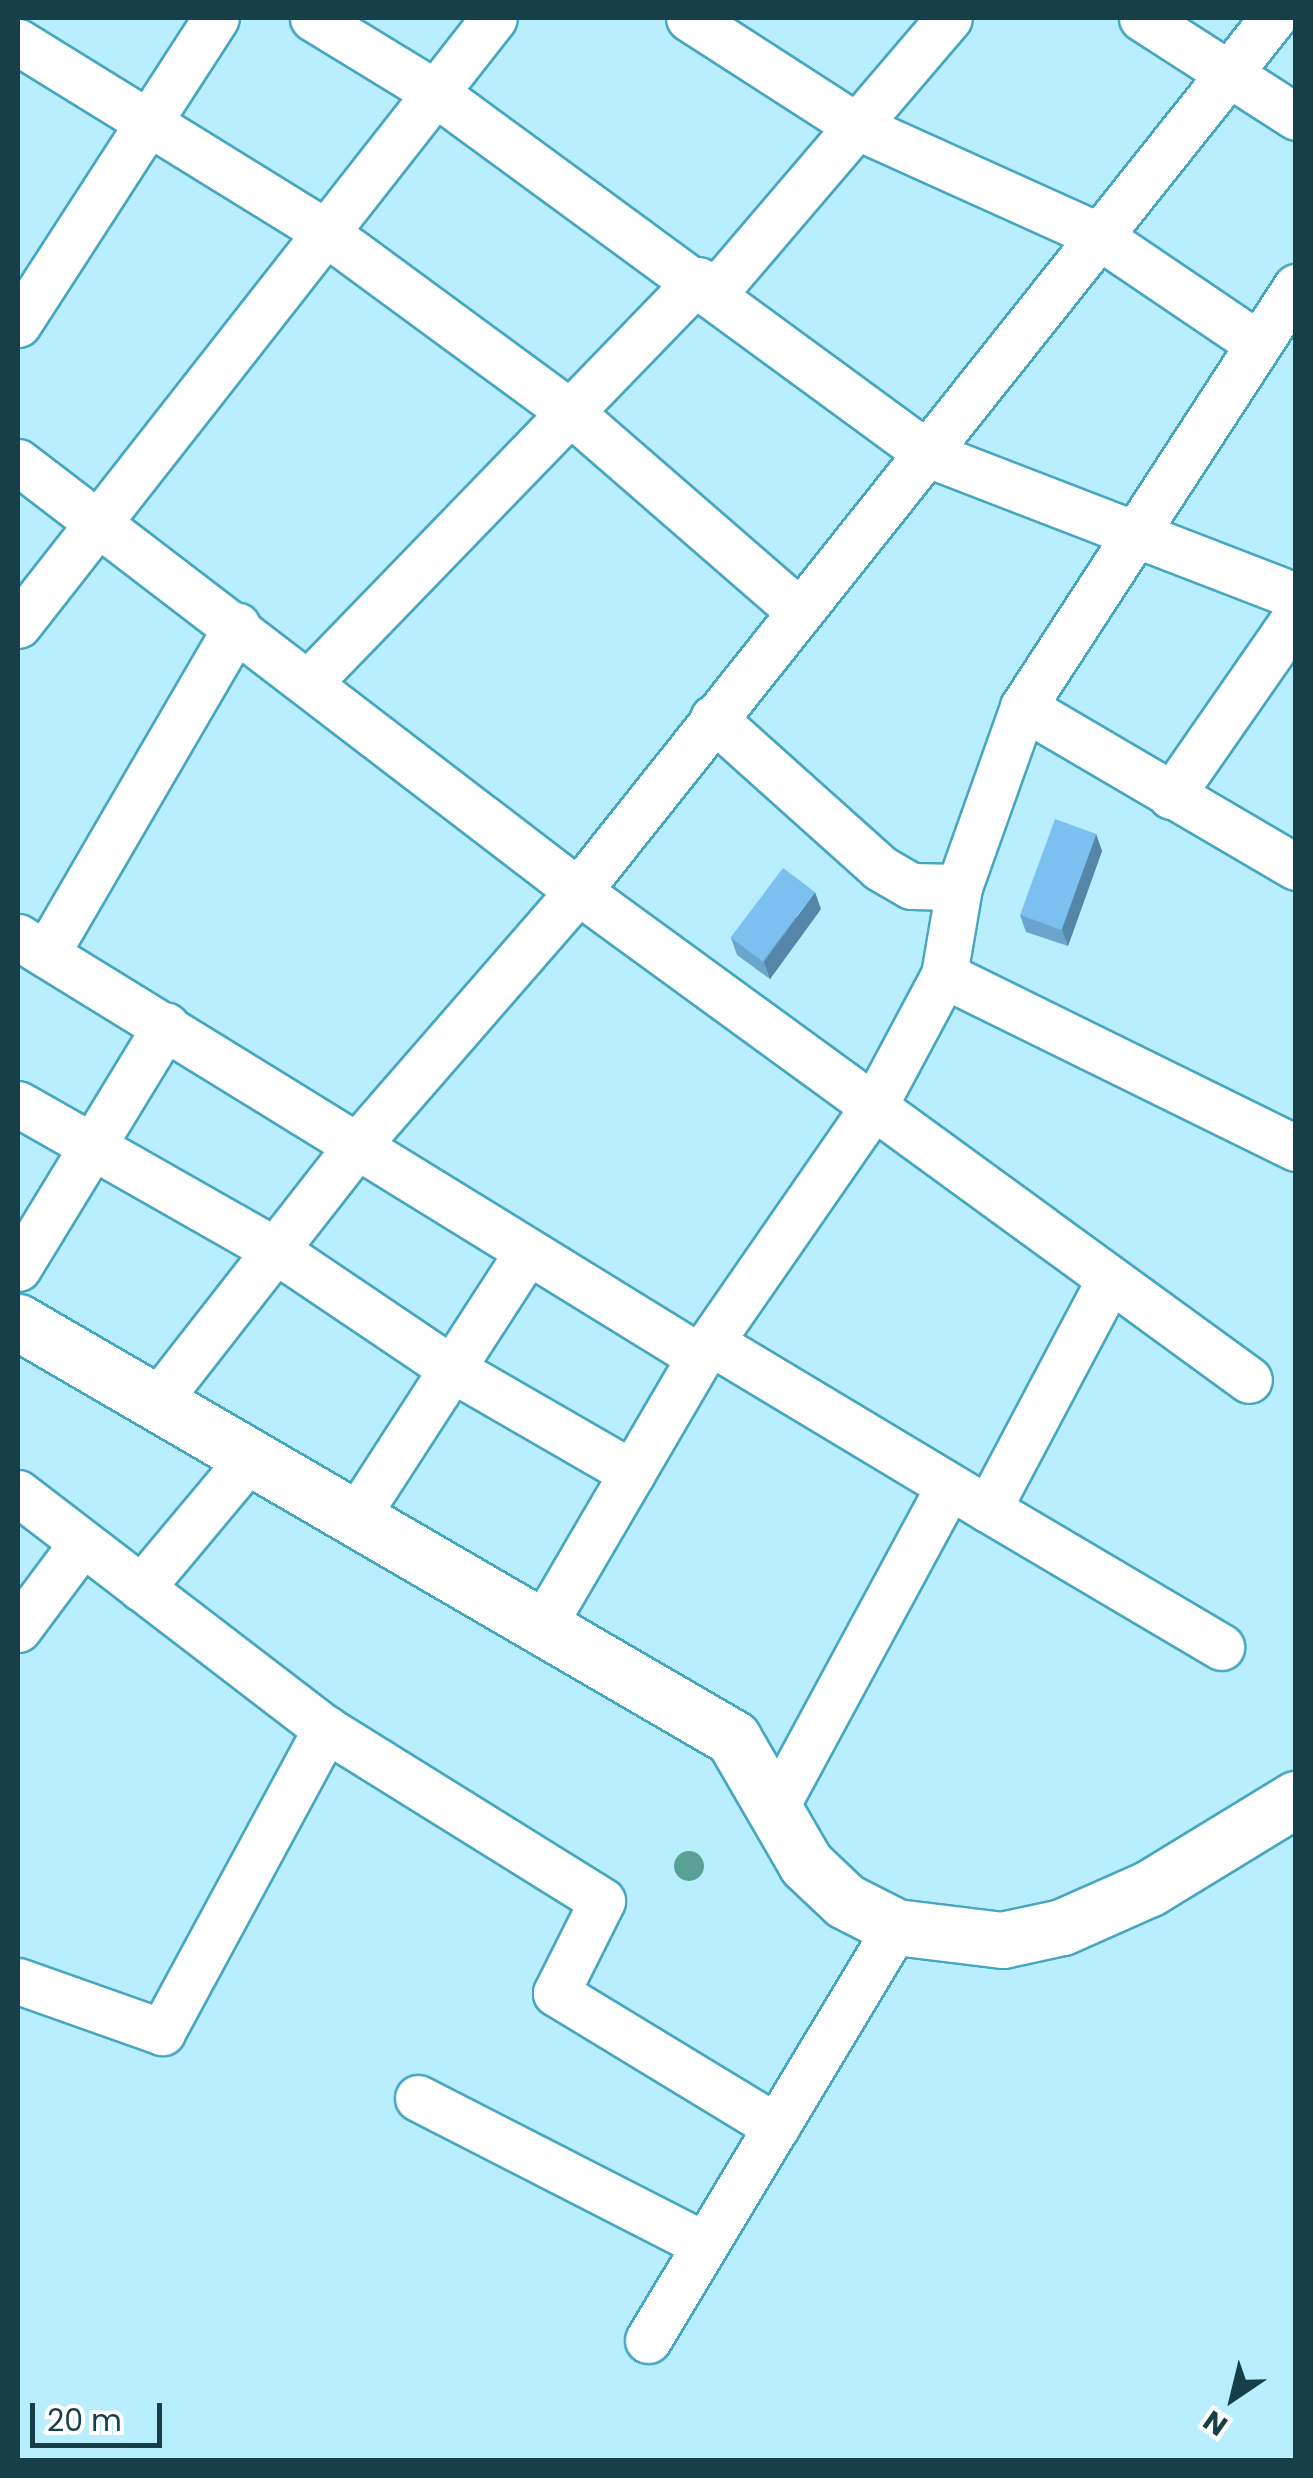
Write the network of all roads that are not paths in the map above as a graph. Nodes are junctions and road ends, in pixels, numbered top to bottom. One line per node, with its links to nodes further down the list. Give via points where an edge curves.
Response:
1 (216, 18): 12 (street)
2 (313, 18): 10 (street)
3 (494, 18): 10 (street)
4 (950, 18): 13 (street)
5 (1142, 18): 9 (street)
6 (1273, 18): 9 (street)
7 (703, 21): 13 (street)
8 (18, 42): 12 (street)
9 (1228, 73): 11 (street); 15 (street)
10 (434, 92): 14 (street); 16 (street)
11 (1296, 117)
12 (143, 120): 14 (street); 18 (street)
13 (858, 127): 15 (street); 16 (street)
14 (322, 230): 20 (street); 23 (street)
15 (1097, 235): 19 (street); 21 (street)
16 (707, 286): 20 (street); 21 (street)
17 (1296, 287): 19 (street)
18 (18, 324)
19 (1255, 342): 24 (street)
20 (570, 412): 26 (street); 30 (street)
21 (928, 454): 24 (street); 26 (street)
22 (18, 462): 23 (street)
23 (98, 521): 28 (street); 29 (street)
24 (1134, 532): 25 (street); 31 (street)
25 (1296, 596)
26 (799, 611): 32 (street)
27 (1296, 616): 33 (street)
28 (18, 624)
29 (237, 626): 30 (street); 37 (street)
30 (310, 680): 36 (street)
31 (1023, 707): 33 (street); 35 (street)
32 (713, 718): 35 (street, via 880,868 911,886); 36 (street)
33 (1172, 796): 34 (street)
34 (1296, 868)
35 (959, 887): 38 (street)
36 (578, 891): 41 (street); 42 (street)
37 (32, 946): 39 (street)
38 (944, 975): 41 (street); 44 (street)
39 (166, 1026): 42 (street); 43 (street)
40 (18, 1104): 43 (street)
41 (874, 1106): 48 (street); 50 (street)
42 (360, 1142): 45 (street); 46 (street)
43 (91, 1144): 45 (street); 47 (street)
44 (1296, 1148)
45 (277, 1251): 51 (street); 53 (street)
46 (525, 1256): 50 (street); 51 (street)
47 (18, 1268)
48 (1109, 1280): 52 (street); 58 (street)
49 (18, 1322): 53 (street)
50 (704, 1350): 55 (street); 56 (street)
51 (452, 1369): 55 (street); 59 (street)
52 (1249, 1380)
53 (155, 1404): 54 (street)
54 (248, 1460): 59 (street); 61 (street)
55 (632, 1472): 62 (street)
56 (947, 1490): 58 (street); 67 (street)
57 (18, 1493): 60 (street)
58 (988, 1509): 64 (street)
59 (354, 1520): 62 (street)
60 (82, 1542): 61 (street); 63 (street)
61 (141, 1588): 65 (street)
62 (542, 1627): 67 (street, via 733,1738)
63 (18, 1629)
64 (1221, 1647)
65 (326, 1729): 69 (street, via 162,2032); 71 (street, via 602,1901 556,1993)
66 (1296, 1799): 68 (street, via 1150,1888 1062,1928 1002,1940)
67 (776, 1808): 68 (street, via 806,1864 844,1901)
68 (896, 1927): 71 (street)
69 (18, 1981)
70 (418, 2098): 72 (street)
71 (776, 2127): 72 (street)
72 (705, 2245): 73 (street)
73 (648, 2340)

